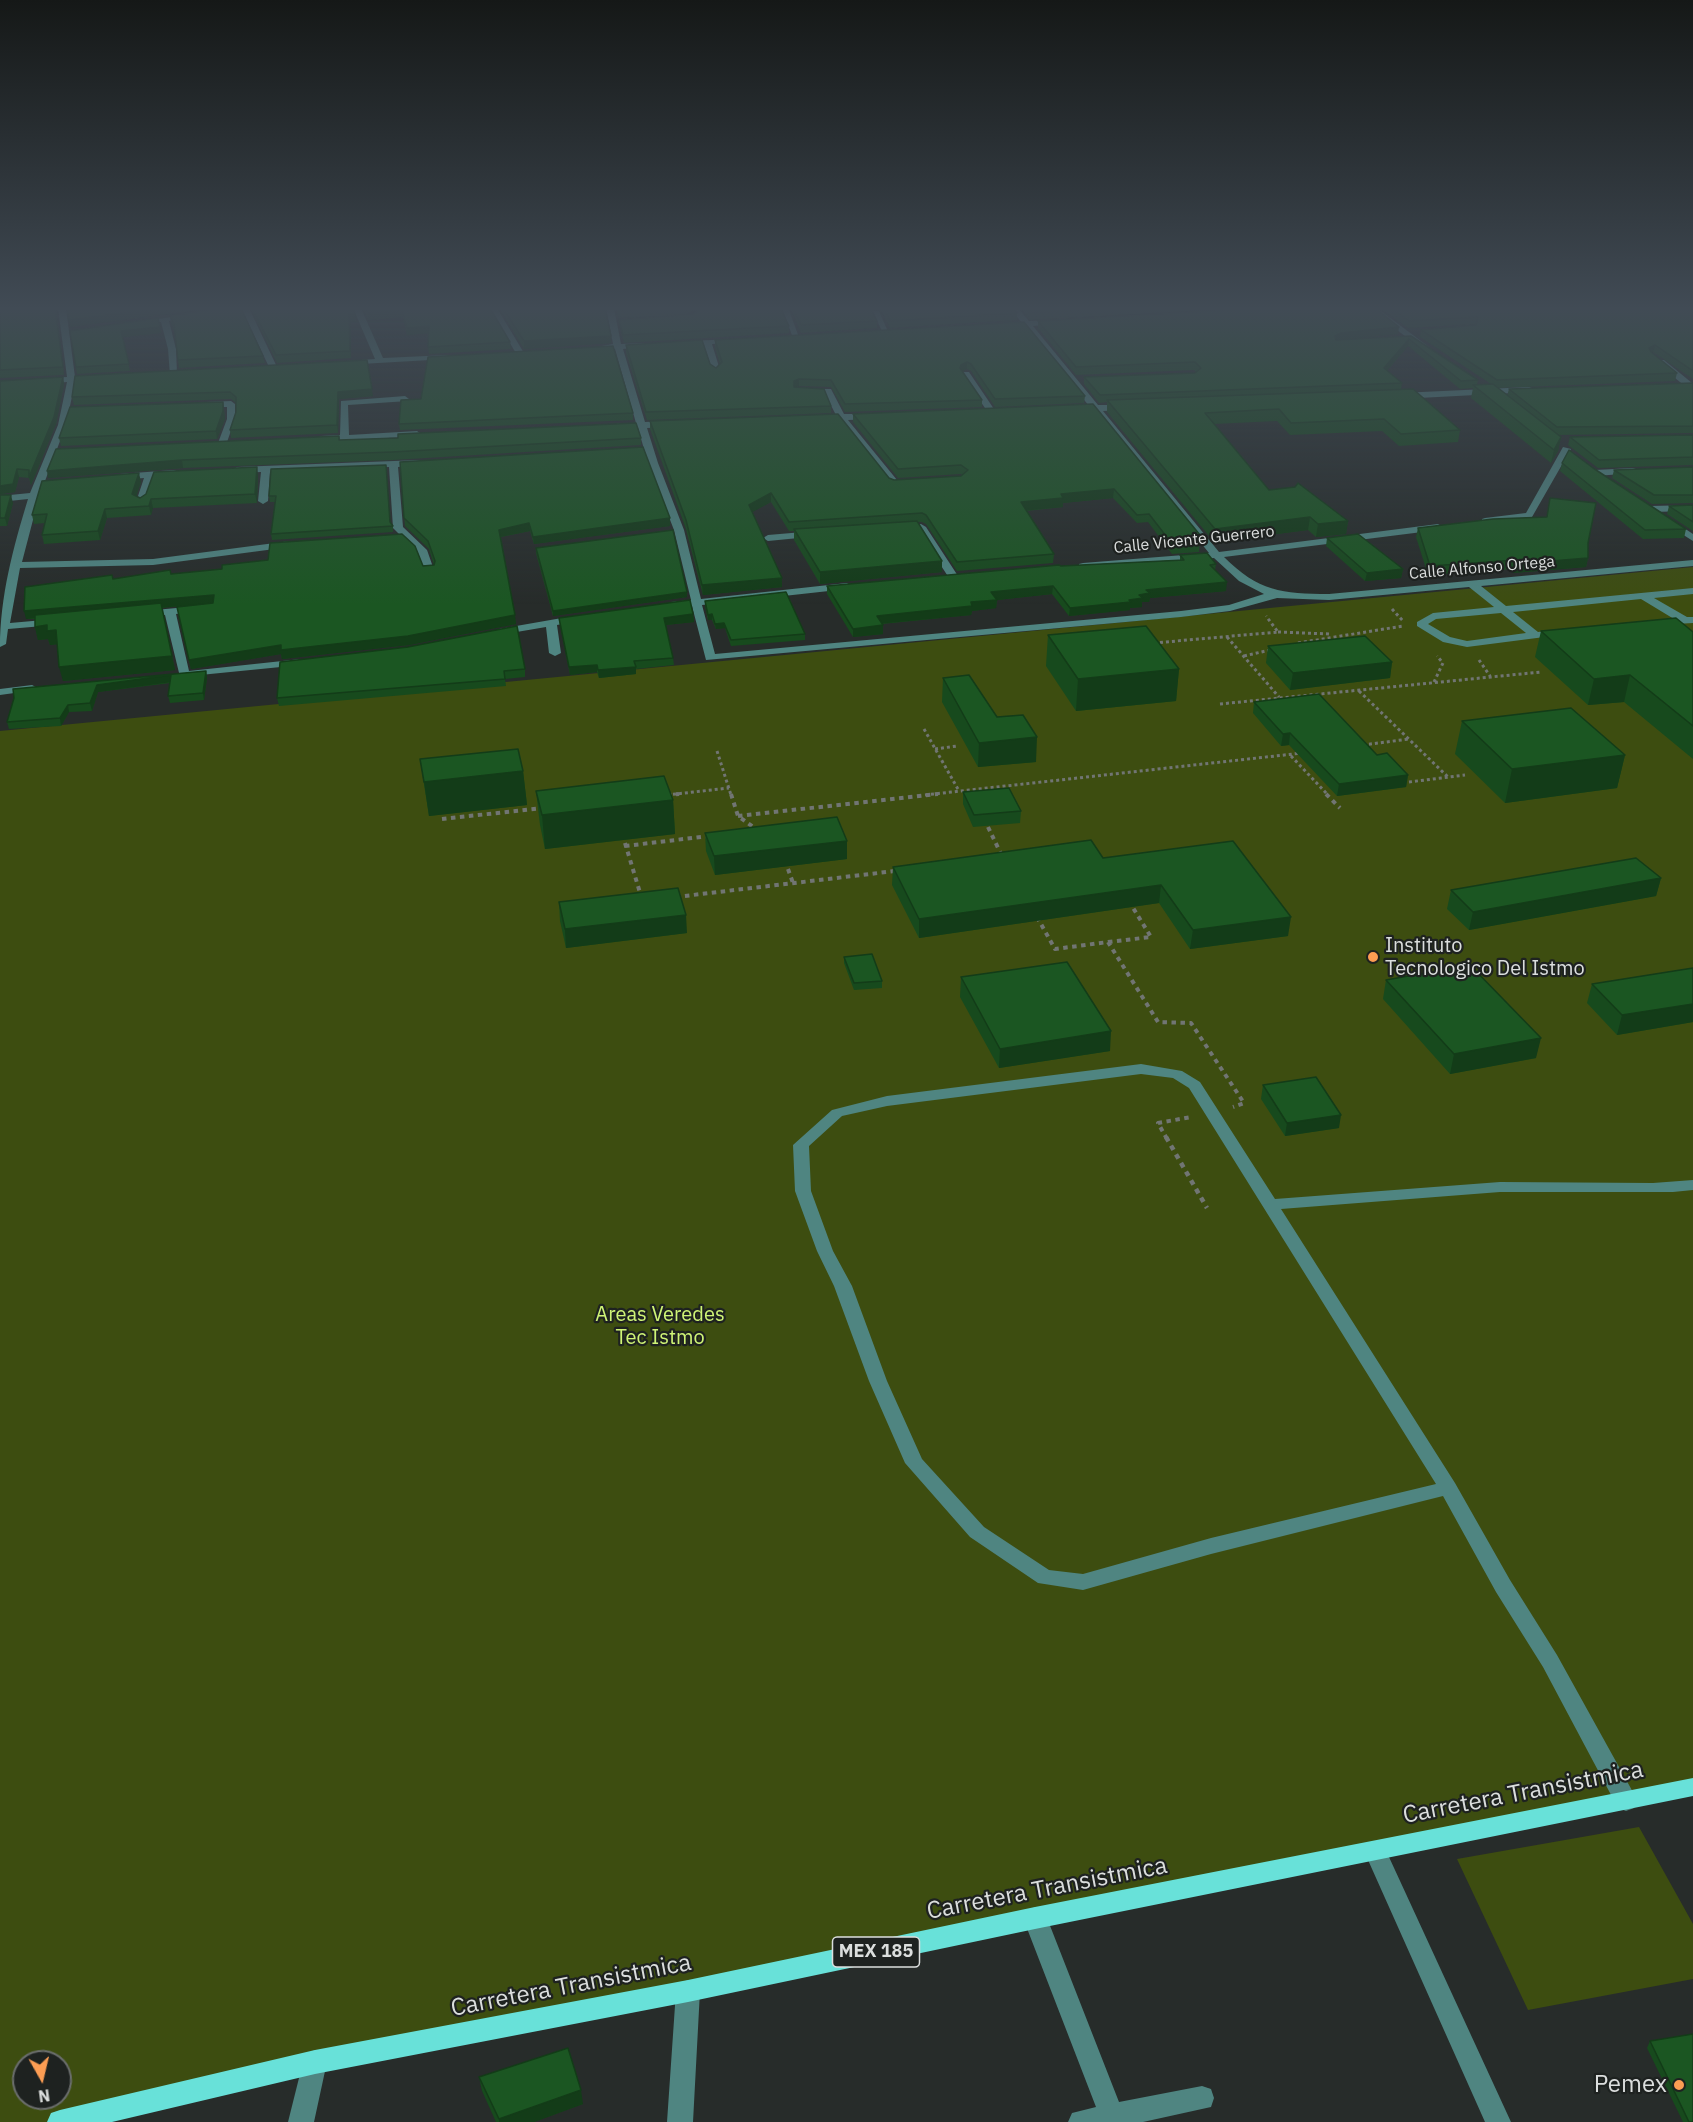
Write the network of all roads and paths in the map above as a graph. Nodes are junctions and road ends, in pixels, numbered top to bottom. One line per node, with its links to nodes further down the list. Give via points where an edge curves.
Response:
1 (66, 407): 9 (street)
2 (231, 407): 25 (street)
3 (344, 407): 22 (street)
4 (637, 407): 19 (street)
5 (836, 407): 16 (street)
6 (989, 407): 13 (street)
7 (1132, 407): 8 (street)
8 (1096, 408): 11 (street); 62 (street)
9 (66, 410): 10 (street); 31 (street)
10 (78, 410)
11 (1062, 410)
12 (981, 412): 13 (street)
13 (992, 412): 14 (street)
14 (1004, 412)
15 (888, 416): 16 (street)
16 (841, 417): 17 (street); 40 (street, via 894,483)
17 (806, 419)
18 (678, 424): 19 (street)
19 (643, 425): 20 (street); 29 (street)
20 (611, 426)
21 (427, 434): 22 (street)
22 (345, 438): 23 (street)
23 (311, 439)
24 (1577, 440): 51 (street, via 1566,447 1529,515)
25 (222, 443): 26 (street); 27 (street)
26 (234, 443)
27 (211, 444)
28 (639, 449): 29 (street)
29 (650, 449): 54 (street)
30 (63, 450): 31 (street)
31 (51, 451): 42 (street)
32 (429, 462): 33 (street)
33 (393, 465): 34 (street); 57 (street, via 398,528)
34 (266, 469): 35 (street); 46 (street)
35 (231, 471)
36 (1641, 471): 43 (street, via 1592,470)
37 (183, 473): 38 (street)
38 (150, 475): 39 (street); 47 (street)
39 (106, 479)
40 (916, 482)
41 (50, 483): 42 (street)
42 (39, 484): 44 (street)
43 (1613, 485)
44 (34, 496): 45 (street); 64 (street)
45 (0, 499)
46 (263, 501)
47 (141, 502)
48 (1641, 503): 50 (street)
49 (1693, 508): 50 (street)
50 (1650, 509): 60 (street)
51 (1471, 523)
52 (1448, 525): 62 (street, Calle Vicente Guerrero)
53 (886, 529): 67 (street, via 921,527 958,576)
54 (679, 530): 55 (street); 73 (street)
55 (667, 532)
56 (827, 534): 59 (street)
57 (406, 536): 58 (street); 66 (street, via 423,552)
58 (395, 537)
59 (768, 538)
60 (1693, 538)
61 (299, 543): 64 (street, via 153,562)
62 (1216, 555): 65 (street, Calle Vicente Guerrero); 71 (street, via 1246,584)
63 (1691, 564): 68 (street, Calle Alfonso Ortega)
64 (15, 565): 86 (street)
65 (1073, 566)
66 (429, 570)
67 (941, 577)
68 (1472, 584): 71 (street, Calle Alfonso Ortega, via 1329,597); 77 (street)
69 (858, 585): 73 (street)
70 (1693, 591): 72 (street)
71 (1274, 595): 74 (street)
72 (1642, 595): 77 (street); 81 (street)
73 (696, 601): 74 (street, via 710,658 1181,614); 75 (street)
74 (1255, 601): 87 (path)
75 (663, 606)
76 (210, 607): 78 (street)
77 (1504, 608): 84 (street, via 1432,616); 91 (street)
78 (170, 612): 79 (street); 99 (street, via 178,676)
79 (134, 615)
80 (596, 615): 83 (street)
81 (1689, 620): 85 (street)
82 (63, 621): 86 (street)
83 (551, 622): 90 (street); 97 (street)
84 (1421, 624): 89 (path); 91 (street, via 1447,640 1467,644)
85 (1651, 624)
86 (2, 627): 93 (street)
87 (1278, 632): 89 (path); 92 (path)
88 (1569, 632): 91 (street)
89 (1336, 634): 95 (path)
90 (485, 635)
91 (1535, 635)
92 (1227, 637): 94 (path); 98 (path)
93 (0, 644)
94 (1146, 644)
95 (1290, 645)
96 (1278, 648): 98 (path)
97 (555, 653)
98 (1244, 656): 104 (path)
99 (307, 661)
100 (1541, 672): 102 (path)
101 (44, 687): 103 (street)
102 (1358, 690): 104 (path); 107 (path)
103 (0, 692)
104 (1280, 698): 105 (path)
105 (1221, 704)
106 (924, 729): 110 (path)
107 (1409, 738): 108 (path); 115 (path)
108 (1362, 745)
109 (957, 746): 110 (path)
110 (935, 749): 118 (path)
111 (717, 751): 117 (path)
112 (1302, 753): 113 (path)
113 (1291, 755): 118 (path); 121 (path)
114 (1466, 775): 115 (path)
115 (1448, 777): 116 (path)
116 (1409, 782)
117 (729, 788): 119 (path); 122 (path)
118 (959, 791): 122 (path)
119 (660, 796)
120 (546, 808): 123 (path)
121 (1340, 808)
122 (738, 816): 125 (path)
123 (442, 819)
124 (988, 827): 129 (path, via 1003,858)
125 (757, 830): 126 (path); 128 (path)
126 (746, 831)
127 (713, 835): 135 (path, via 625,844)
128 (764, 835)
129 (991, 860)
130 (788, 869): 132 (path)
131 (898, 871): 132 (path)
132 (793, 883): 134 (path)
133 (1126, 897): 137 (path, via 1150,937)
134 (666, 898)
135 (643, 901)
136 (1032, 909): 137 (path, via 1055,949)
137 (1108, 942): 138 (path, via 1158,1022 1191,1023)
138 (1244, 1103)
139 (1158, 1123): 142 (path)
140 (1693, 1185): 141 (street, via 1663,1189 1524,1187 1390,1193)
141 (1272, 1205): 143 (street); 143 (street, via 1195,1085 1177,1074 1159,1071 1141,1069 887,1101 837,1113 801,1145 803,1191 914,1463 977,1532 1045,1577 1083,1582 1211,1546)
142 (1207, 1208)
143 (1449, 1488): 145 (street)
144 (1693, 1787): 145 (main road, Carretera Transistmica / MEX 185)
145 (1626, 1801): 146 (main road, Carretera Transistmica / MEX 185)
146 (1376, 1851): 147 (main road, Carretera Transistmica / MEX 185); 156 (street)
147 (1035, 1918): 148 (main road, Carretera Transistmica / MEX 185); 151 (street)
148 (688, 1991): 149 (main road, Carretera Transistmica / MEX 185); 154 (street)
149 (315, 2062): 152 (main road, Carretera Transistmica / MEX 185); 153 (street)
150 (1202, 2098): 151 (street)
151 (1112, 2116): 155 (street)
152 (74, 2120)
153 (301, 2122)
154 (680, 2122)
155 (1081, 2122)
156 (1498, 2122)

